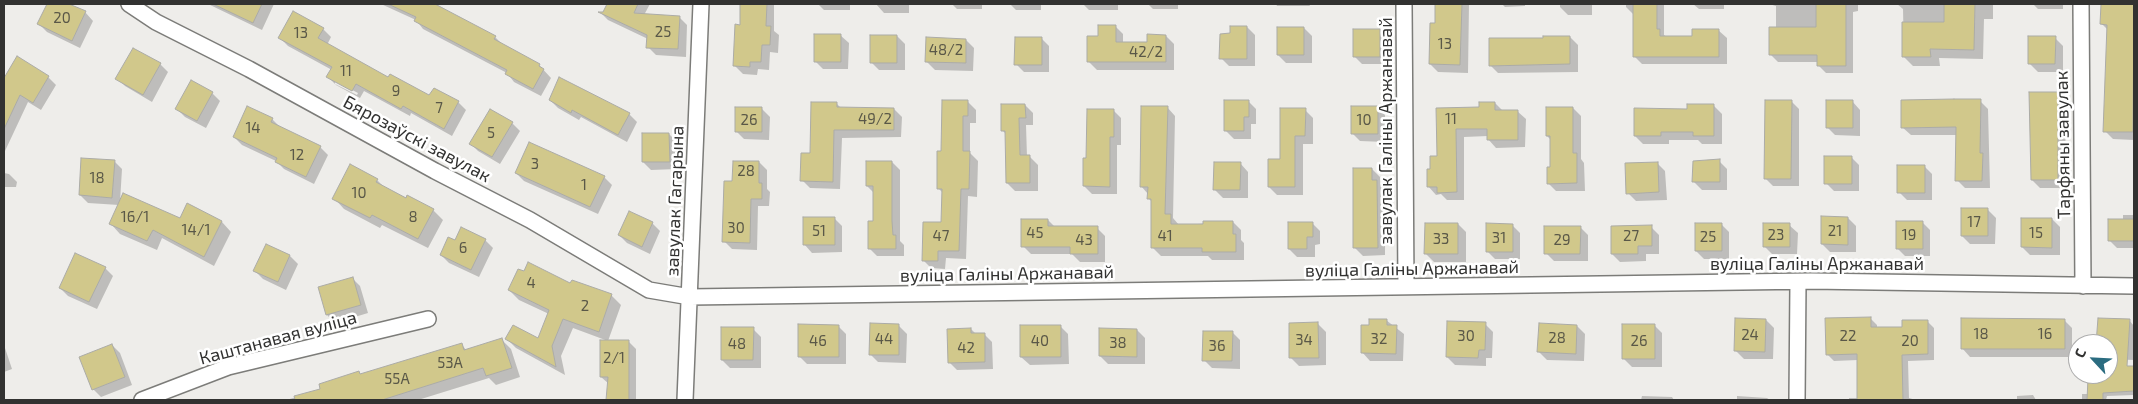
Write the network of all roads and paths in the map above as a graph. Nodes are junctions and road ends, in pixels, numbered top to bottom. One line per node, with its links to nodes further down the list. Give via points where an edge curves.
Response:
1 (129, 4): 9 (street, Бярозаўскі завулак, via 156,22 250,68 530,220 649,290)
2 (700, 4): 9 (street, завулак Гагарына)
3 (1404, 4): 8 (street, завулак Галіны Аржанавай)
4 (2080, 4): 6 (street, Тарфяны завулак)
5 (1798, 282): 6 (street, вуліца Галіны Аржанавай); 8 (street, вуліца Галіны Аржанавай); 13 (street)
6 (2083, 286): 7 (street, вуліца Галіны Аржанавай)
7 (2134, 286)
8 (1406, 288): 9 (street, вуліца Галіны Аржанавай)
9 (690, 297): 12 (street, завулак Гагарына)
10 (428, 319): 11 (street, Каштанавая вуліца, via 228,367)
11 (142, 400)
12 (685, 400)
13 (1797, 400)

